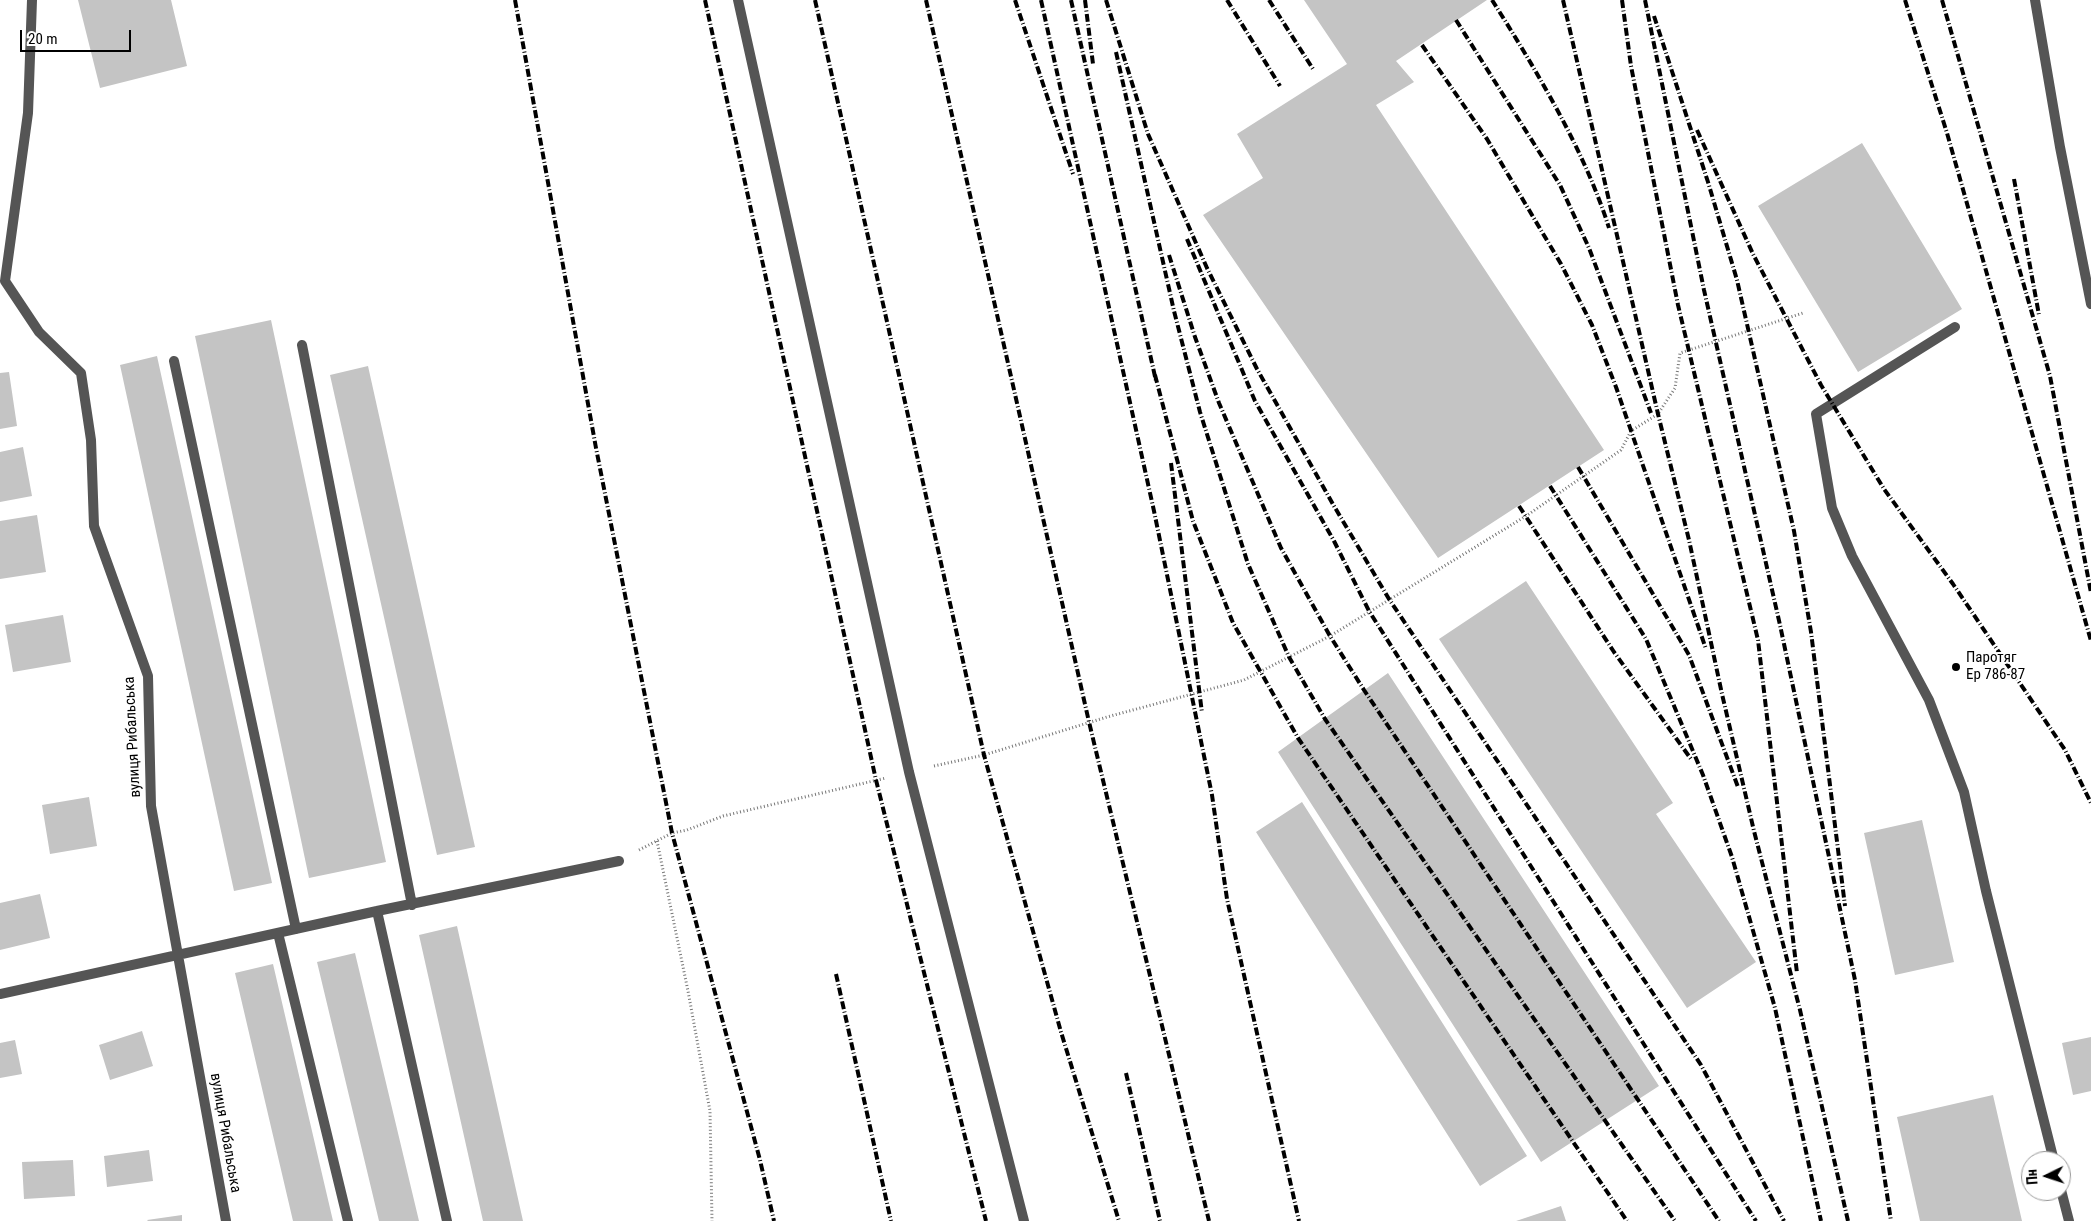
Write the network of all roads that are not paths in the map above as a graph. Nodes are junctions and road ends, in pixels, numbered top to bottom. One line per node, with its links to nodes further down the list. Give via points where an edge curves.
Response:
1 (32, 0): 4 (lane, via 28,113)
2 (738, 0): 21 (lane, via 909,772)
3 (2035, 0): 5 (lane)
4 (3, 282): 14 (lane, вулиця Рибальська, via 39,332 80,373 91,440 94,526 148,676 151,806)
5 (2091, 304)
6 (1955, 327): 16 (lane, via 1816,414 1832,508 1852,556 1929,700 1964,792)
7 (302, 345): 10 (lane)
8 (174, 361): 12 (lane)
9 (618, 861): 10 (lane)
10 (412, 905): 11 (lane)
11 (377, 911): 12 (lane); 20 (lane)
12 (296, 929): 13 (lane)
13 (278, 933): 14 (lane); 19 (lane)
14 (177, 955): 15 (lane); 18 (lane, вулиця Рибальська)
15 (0, 994)
16 (2051, 1151)
17 (2064, 1201): 22 (lane)
18 (226, 1221)
19 (348, 1221)
20 (447, 1221)
21 (1024, 1221)
22 (2069, 1221)

